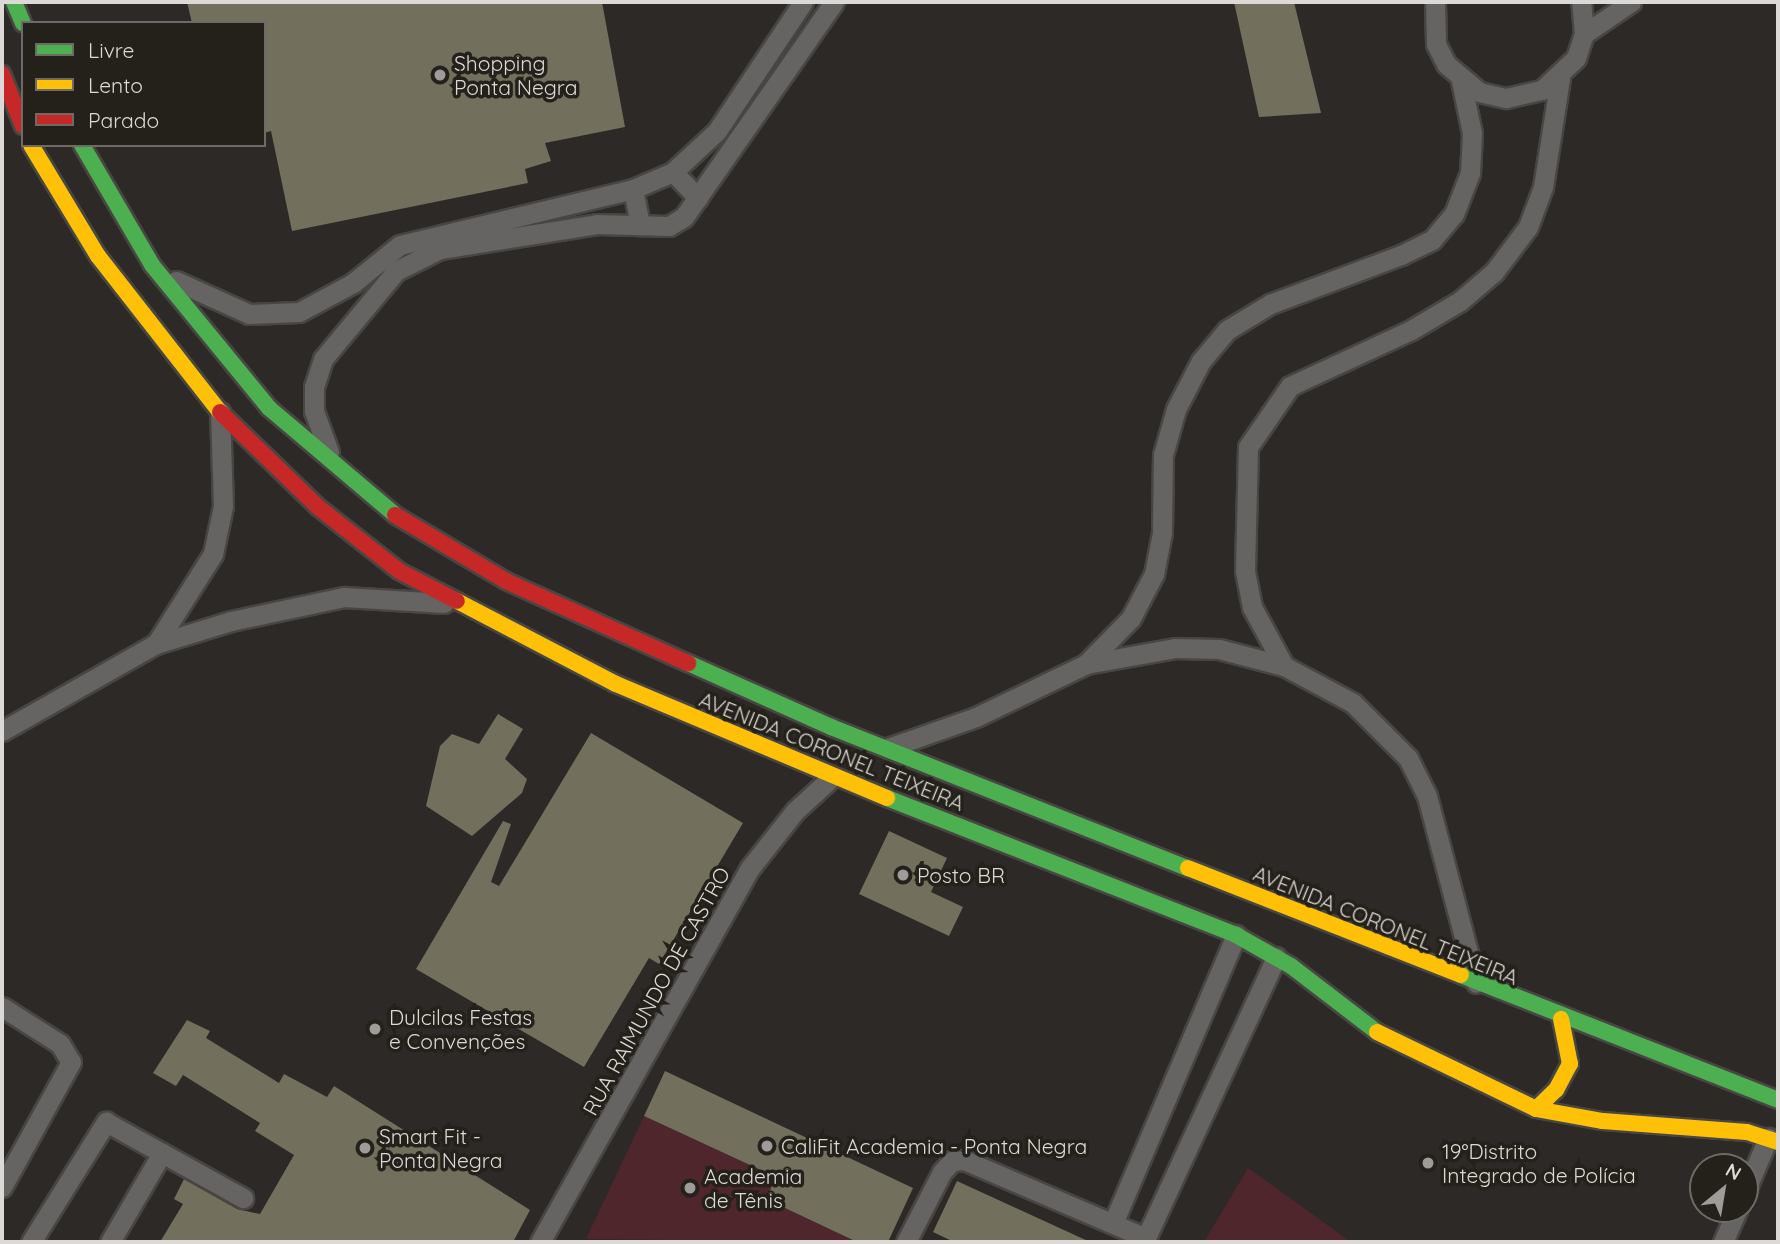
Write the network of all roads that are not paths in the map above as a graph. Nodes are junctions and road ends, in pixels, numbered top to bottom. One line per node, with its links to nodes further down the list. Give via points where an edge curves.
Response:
1 (14, 2): 7 (highway)
2 (803, 2): 15 (street, via 717,131)
3 (834, 2): 17 (street)
4 (1435, 2): 11 (street, via 1436,44)
5 (1581, 2): 8 (street)
6 (1631, 2): 8 (street)
7 (22, 21)
8 (1584, 34): 10 (street, via 1576,58)
9 (2, 74): 12 (highway)
10 (1560, 78): 11 (street, via 1542,90 1506,98); 25 (street, via 1543,187 1528,227 1494,272 1460,301 1411,330 1290,386 1248,447 1245,570 1252,607)
11 (1461, 81): 24 (street, via 1472,133 1471,173 1451,220 1432,240 1401,255 1270,304 1227,330 1201,361 1176,409 1163,455 1163,533 1154,575 1131,618)
12 (21, 121)
13 (32, 147): 20 (highway, AVENIDA CORONEL TEIXEIRA, via 98,256)
14 (83, 147): 19 (highway, AVENIDA CORONEL TEIXEIRA)
15 (673, 172): 16 (street); 17 (street)
16 (634, 189): 18 (street); 19 (street, via 400,246 353,283 299,312 272,316 226,308)
17 (698, 198): 18 (street, via 669,226)
18 (640, 225): 21 (street, via 571,228 440,249 396,271 338,338 314,387 321,436)
19 (152, 265): 21 (highway, AVENIDA CORONEL TEIXEIRA, via 241,377)
20 (220, 412): 22 (highway, AVENIDA CORONEL TEIXEIRA, via 318,508 399,571); 23 (street, via 223,506 213,554)
21 (339, 472): 27 (highway, AVENIDA CORONEL TEIXEIRA, via 390,512 506,581)
22 (459, 604): 23 (street, via 344,597 293,604); 28 (highway, AVENIDA CORONEL TEIXEIRA, via 616,684)
23 (156, 644): 26 (street)
24 (1086, 664): 25 (street, via 1175,648 1219,649); 27 (street, via 976,717)
25 (1284, 666): 31 (street, via 1353,703 1408,758 1427,796)
26 (2, 731)
27 (886, 749): 31 (highway, AVENIDA CORONEL TEIXEIRA)
28 (832, 777): 29 (highway, AVENIDA CORONEL TEIXEIRA); 46 (street, RUA RAIMUNDO DE CASTRO, via 795,811 751,868)
29 (1236, 935): 30 (highway, AVENIDA CORONEL TEIXEIRA); 41 (street)
30 (1276, 957): 35 (highway, AVENIDA CORONEL TEIXEIRA, via 1392,1043); 43 (street)
31 (1476, 984): 33 (highway, AVENIDA CORONEL TEIXEIRA)
32 (2, 1007): 39 (street, via 60,1044 71,1062)
33 (1561, 1018): 34 (highway, AVENIDA CORONEL TEIXEIRA); 35 (highway, via 1570,1065 1556,1090)
34 (1778, 1100)
35 (1536, 1109): 36 (highway, AVENIDA CORONEL TEIXEIRA)
36 (1773, 1140): 38 (street)
37 (162, 1153): 40 (street); 44 (street, via 106,1122); 45 (street)
38 (1759, 1166)
39 (2, 1187)
40 (243, 1198)
41 (1114, 1221): 43 (street); 47 (street, via 964,1160 953,1161 942,1172)
42 (1732, 1223): 48 (street)
43 (1145, 1240)
44 (31, 1242)
45 (110, 1242)
46 (540, 1242)
47 (906, 1242)
48 (1723, 1242)

